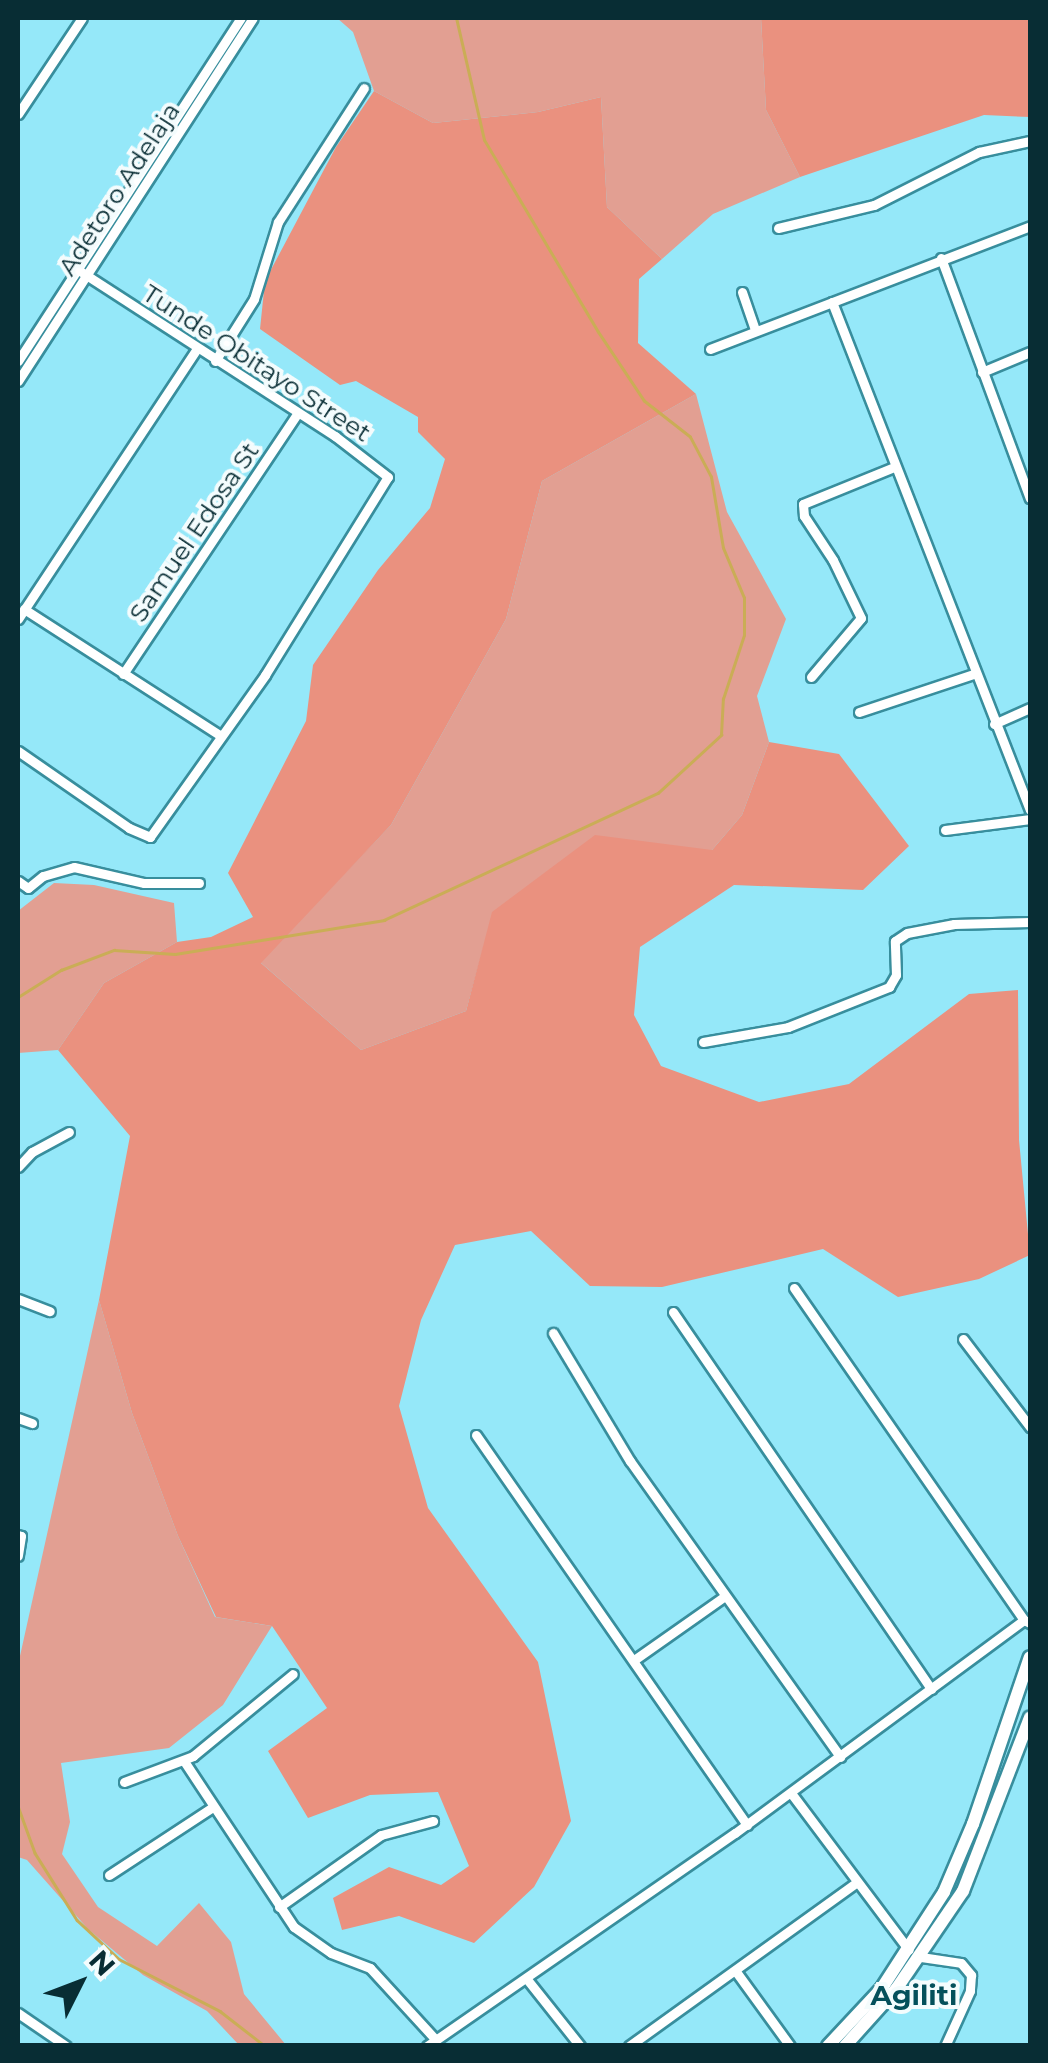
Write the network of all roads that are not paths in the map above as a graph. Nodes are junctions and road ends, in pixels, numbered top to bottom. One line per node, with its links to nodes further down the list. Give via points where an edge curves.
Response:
1 (82, 18): 5 (street)
2 (241, 18): 10 (street)
3 (253, 18): 11 (street, Adetoro Adelaja)
4 (364, 88): 19 (street, via 278,222 254,299)
5 (18, 114)
6 (1030, 141): 8 (street, via 979,152 874,205)
7 (1030, 226): 9 (street)
8 (778, 228)
9 (942, 258): 13 (street); 20 (street)
10 (77, 269): 11 (street, Tunde Obitayo Street); 18 (street)
11 (88, 276): 16 (street, Tunde Obitayo Street); 21 (street, Adetoro Adelaja)
12 (742, 292): 14 (street)
13 (832, 302): 14 (street); 23 (street)
14 (755, 330): 15 (street)
15 (710, 349)
16 (197, 350): 19 (street, Tunde Obitayo Street); 25 (street)
17 (1030, 352): 20 (street)
18 (18, 360)
19 (216, 361): 22 (street, Tunde Obitayo Street)
20 (982, 372): 24 (street)
21 (18, 381)
22 (298, 413): 28 (street, Samuel Edosa St); 33 (street, Tunde Obitayo Street, via 388,477)
23 (894, 467): 27 (street); 29 (street, via 804,504 804,516 861,618)
24 (1030, 498)
25 (24, 610): 26 (street); 28 (street)
26 (18, 620)
27 (976, 673): 31 (street); 32 (street)
28 (123, 674): 33 (street)
29 (811, 677)
30 (1030, 708): 32 (street)
31 (858, 712)
32 (994, 724): 35 (street)
33 (221, 736): 34 (street, via 150,837)
34 (18, 751)
35 (1030, 810)
36 (1030, 819): 37 (street)
37 (945, 830)
38 (18, 881): 40 (street)
39 (199, 883): 40 (street, via 144,883 74,867)
40 (28, 888): 41 (street)
41 (18, 893)
42 (1030, 922): 43 (street, via 954,924 907,934 894,941 896,975 889,987 788,1027)
43 (703, 1042)
44 (69, 1132): 45 (street)
45 (18, 1167)
46 (794, 1288): 59 (street)
47 (18, 1299): 48 (street)
48 (50, 1312)
49 (673, 1312): 63 (street)
50 (552, 1333): 58 (street, via 630,1461)
51 (963, 1339): 54 (street)
52 (18, 1418): 53 (street)
53 (32, 1423)
54 (1030, 1427)
55 (476, 1435): 61 (street)
56 (18, 1535): 57 (street)
57 (18, 1556)
58 (726, 1596): 61 (street); 65 (street)
59 (1027, 1622): 63 (street)
60 (1030, 1657): 75 (street, via 973,1824)
61 (634, 1660): 71 (street)
62 (293, 1674): 66 (street)
63 (931, 1689): 65 (street)
64 (1030, 1718): 75 (street, via 980,1856)
65 (840, 1757): 68 (street)
66 (184, 1761): 67 (street); 69 (street)
67 (124, 1782)
68 (790, 1793): 71 (street); 73 (street)
69 (213, 1808): 72 (street); 74 (street)
70 (434, 1821): 74 (street, via 381,1835)
71 (747, 1825): 77 (street)
72 (109, 1875)
73 (856, 1883): 75 (street); 76 (street)
74 (280, 1908): 80 (street, via 308,1940 381,1977)
75 (915, 1954): 86 (street); 87 (street); 88 (street, via 961,1963 971,1976)
76 (737, 1972): 79 (street); 85 (street)
77 (526, 1978): 80 (street); 82 (street)
78 (18, 2013): 81 (street)
79 (644, 2036): 83 (street); 84 (street)
80 (431, 2042)
81 (66, 2046)
82 (580, 2046)
83 (629, 2046)
84 (651, 2046)
85 (790, 2046)
86 (828, 2046)
87 (845, 2046)
88 (945, 2046)

